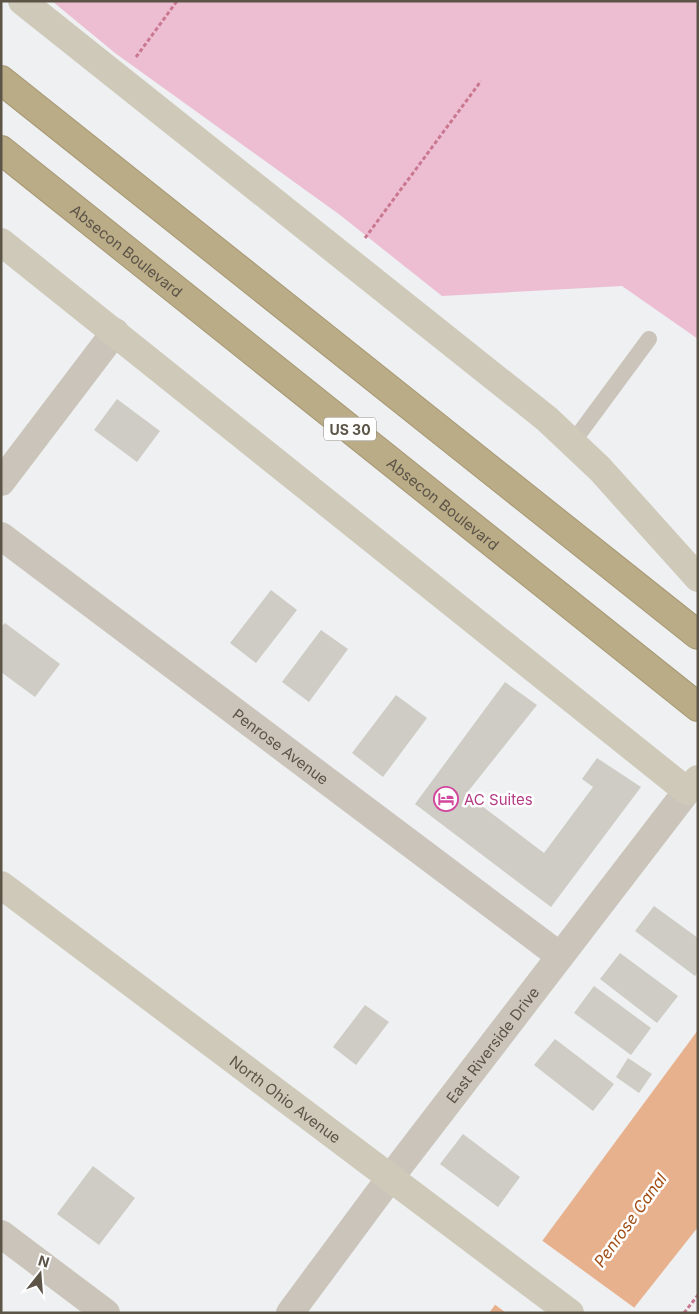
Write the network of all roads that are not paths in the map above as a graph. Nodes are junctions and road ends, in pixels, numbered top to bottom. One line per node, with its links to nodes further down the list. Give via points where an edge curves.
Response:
1 (22, 1): 7 (street)
2 (1, 80): 11 (highway)
3 (1, 150): 12 (highway, Absecon Boulevard / US 30)
4 (1, 242): 5 (street)
5 (115, 332): 8 (street); 13 (street)
6 (649, 339): 7 (lane)
7 (573, 442): 10 (street)
8 (1, 482)
9 (1, 536): 15 (street, Penrose Avenue)
10 (698, 578)
11 (698, 635)
12 (698, 708)
13 (692, 785): 15 (street, East Riverside Drive)
14 (1, 885): 16 (street, North Ohio Avenue)
15 (560, 956): 16 (street, East Riverside Drive)
16 (390, 1178): 19 (street, East Riverside Drive); 20 (street, North Ohio Avenue)
17 (1, 1234): 18 (street)
18 (106, 1313)
19 (290, 1313)
20 (570, 1313)

